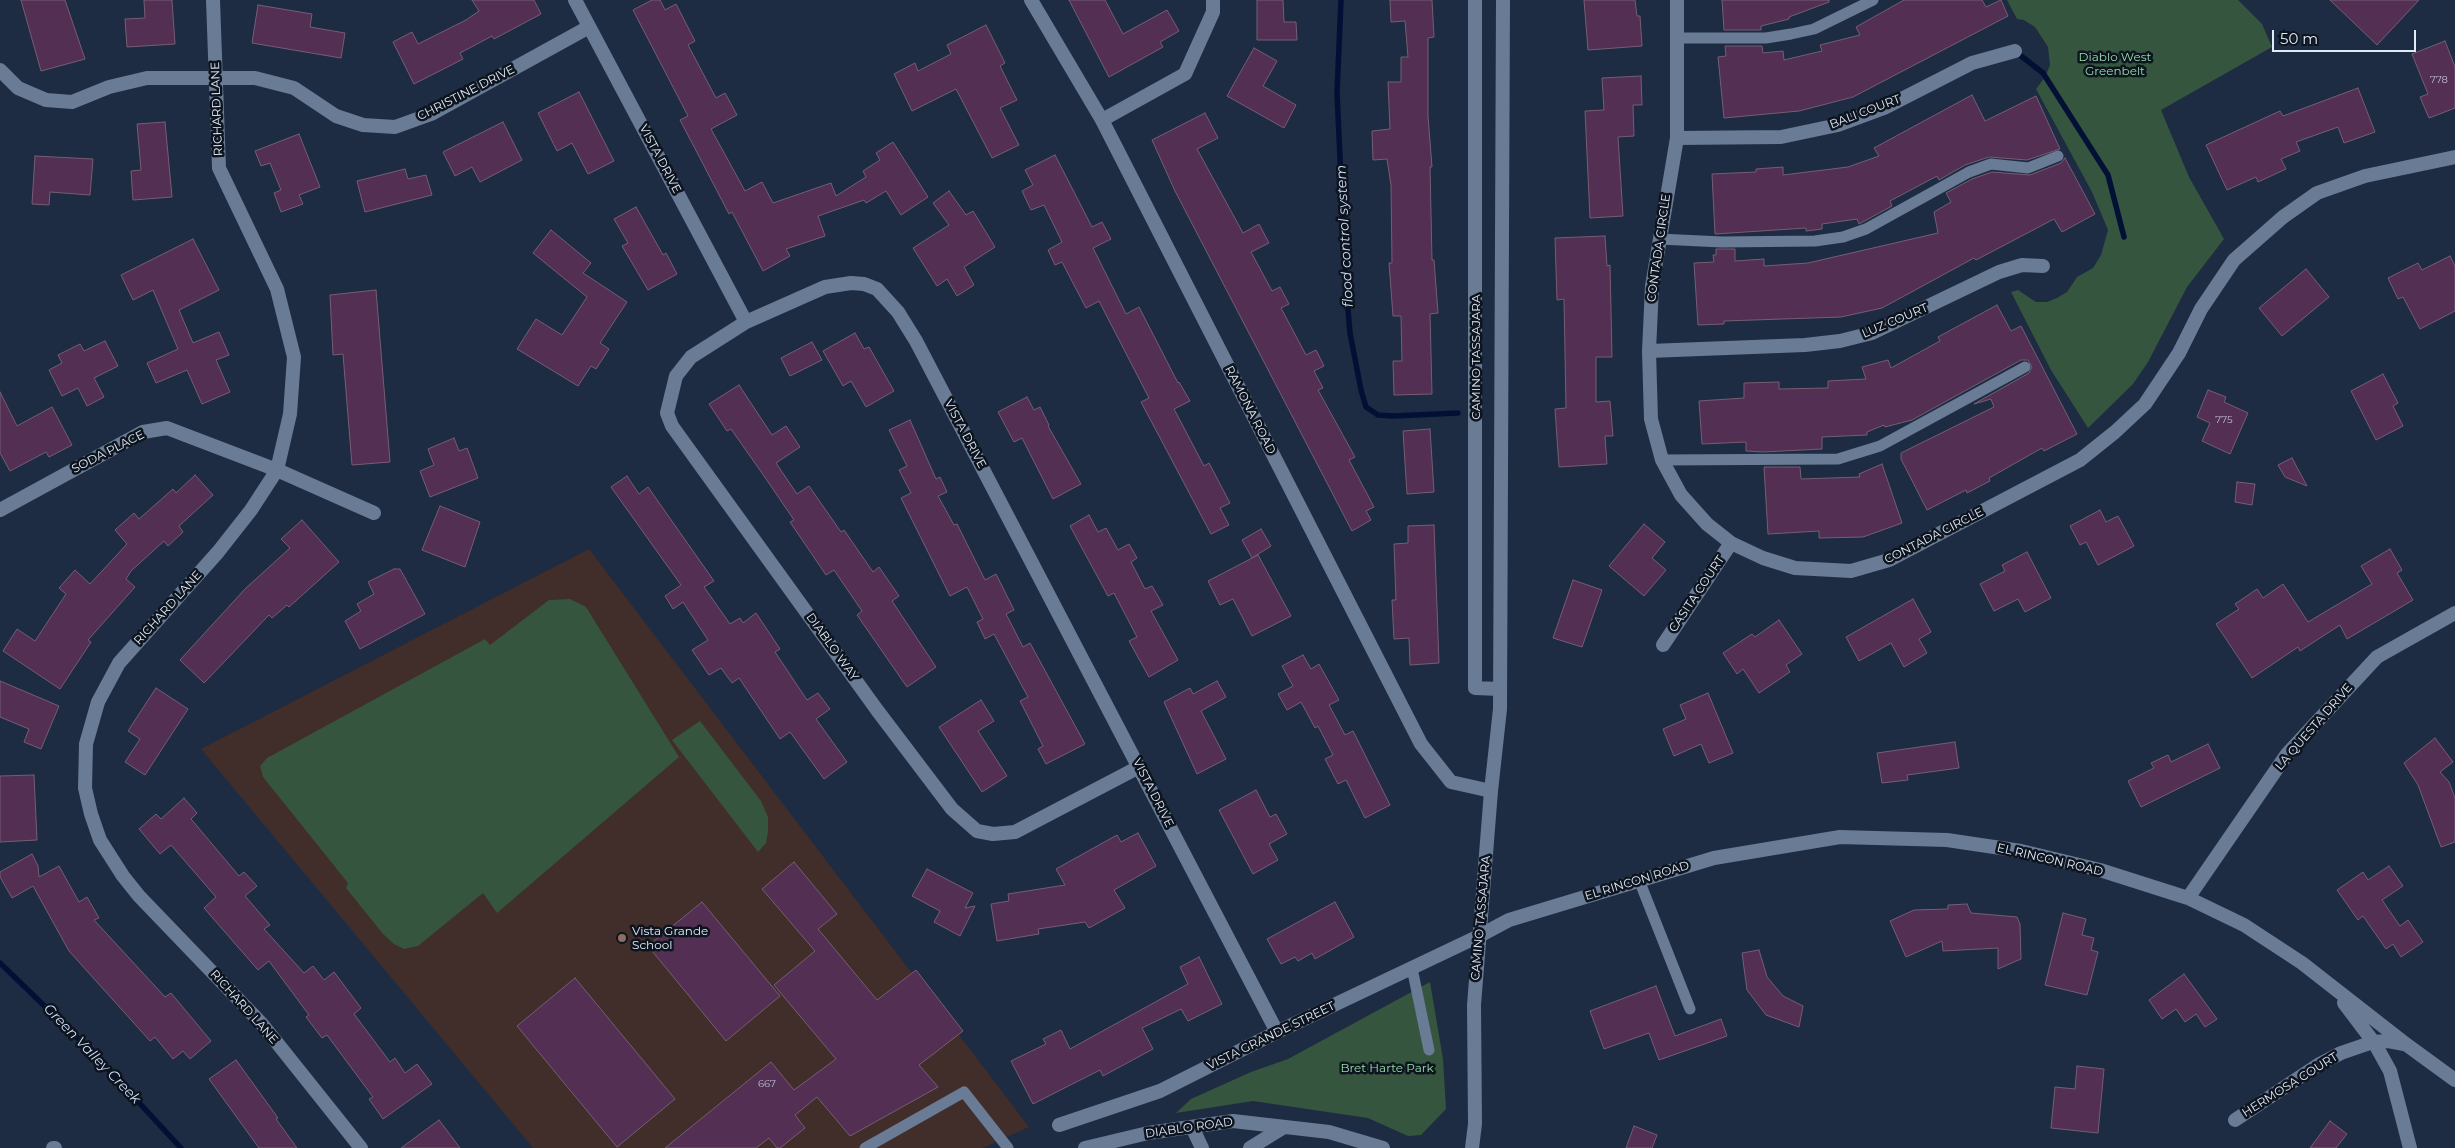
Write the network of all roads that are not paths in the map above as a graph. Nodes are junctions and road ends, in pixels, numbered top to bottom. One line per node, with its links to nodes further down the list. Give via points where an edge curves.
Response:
1 (213, 0): 13 (street, RICHARD LANE)
2 (575, 0): 9 (street, VISTA DRIVE)
3 (1031, 0): 14 (street, RAMONA ROAD)
4 (1213, 0): 14 (street, via 1213,12 1185,74)
5 (1475, 0): 30 (street, CAMINO TASSAJARA, via 1475,688)
6 (1503, 0): 30 (street, CAMINO TASSAJARA)
7 (1677, 0): 10 (street, CONTADA CIRCLE)
8 (1873, 0): 10 (lane, via 1814,29 1791,34 1766,38)
9 (589, 27): 13 (street, CHRISTINE DRIVE, via 431,114 395,127 363,125 336,116 294,88 255,78); 20 (street, VISTA DRIVE)
10 (1678, 38): 15 (street, CONTADA CIRCLE)
11 (2015, 51): 15 (street, BALI COURT, via 1972,63 1884,108 1838,125 1781,137)
12 (0, 70): 13 (street, CHRISTINE DRIVE, via 18,88 46,100 72,102 109,87 147,78)
13 (216, 78): 24 (street, RICHARD LANE, via 219,168 276,289 294,357 290,414)
14 (1102, 120): 32 (street, RAMONA ROAD, via 1421,744 1451,782)
15 (1677, 138): 18 (street, CONTADA CIRCLE)
16 (2058, 156): 18 (lane, via 2028,168 1991,164 1969,172 1866,229 1843,237 1815,241)
17 (2455, 157): 27 (street, CONTADA CIRCLE, via 2349,181 2317,193 2283,217 2234,260 2145,404 2116,432 2072,465 1907,552 1869,567 1832,572 1795,568)
18 (1659, 239): 21 (street, CONTADA CIRCLE, via 1652,286)
19 (2043, 266): 21 (street, LUZ COURT, via 2022,266 1998,272 1872,333 1840,341)
20 (746, 322): 31 (street, VISTA DRIVE, via 825,287 851,282 878,289 898,312 916,341); 31 (street, DIABLO WAY, via 691,357 676,376 667,413 672,426 952,810 978,831 993,834 1015,832)
21 (1649, 352): 23 (street, CONTADA CIRCLE, via 1651,419)
22 (2026, 367): 23 (lane, via 1880,446 1838,459)
23 (1662, 460): 27 (street, CONTADA CIRCLE, via 1681,494 1707,524)
24 (277, 470): 25 (street, SODA PLACE, via 168,428 143,432); 26 (street, SODA PLACE); 48 (street, RICHARD LANE, via 218,552 119,663 95,711 86,744 85,788 100,840 123,876 262,1024)
25 (0, 510)
26 (374, 513)
27 (1731, 543): 29 (street, CASITA COURT)
28 (2455, 613): 34 (street, LA QUESTA DRIVE, via 2376,657 2288,754)
29 (1663, 645)
30 (1500, 689): 32 (street, CAMINO TASSAJARA)
31 (1140, 767): 39 (street, VISTA DRIVE)
32 (1491, 791): 35 (street, CAMINO TASSAJARA)
33 (1640, 880): 34 (street, EL RINCON ROAD, via 1714,858 1832,838 1946,840 2021,851 2100,870); 35 (street, EL RINCON ROAD, via 1508,920); 38 (lane)
34 (2188, 898): 37 (street, EL RINCON ROAD, via 2244,925)
35 (1479, 936): 36 (street, VISTA GRANDE STREET); 55 (street, CAMINO TASSAJARA, via 1474,1005 1475,1124)
36 (1412, 968): 39 (street, VISTA GRANDE STREET); 42 (lane)
37 (2314, 971): 40 (street, via 2336,993); 41 (street, EL RINCON ROAD)
38 (1690, 1009)
39 (1277, 1032): 45 (street, VISTA GRANDE STREET, via 1160,1091)
40 (2374, 1042): 41 (street); 44 (street, HERMOSA COURT, via 2340,1053 2318,1065); 56 (street, via 2390,1072)
41 (2407, 1045): 43 (street, EL RINCON ROAD)
42 (1429, 1050)
43 (2455, 1080)
44 (2235, 1120)
45 (1059, 1125)
46 (1192, 1127): 47 (street, DIABLO ROAD, via 1234,1121); 51 (street, DIABLO ROAD, via 1148,1133); 52 (street)
47 (1284, 1127): 53 (street); 54 (street, DIABLO ROAD, via 1329,1132)
48 (361, 1148)
49 (865, 1148): 50 (lane, via 964,1092)
50 (1008, 1148)
51 (1084, 1148)
52 (1202, 1148)
53 (1250, 1148)
54 (1383, 1148)
55 (1472, 1148)
56 (2410, 1148)

